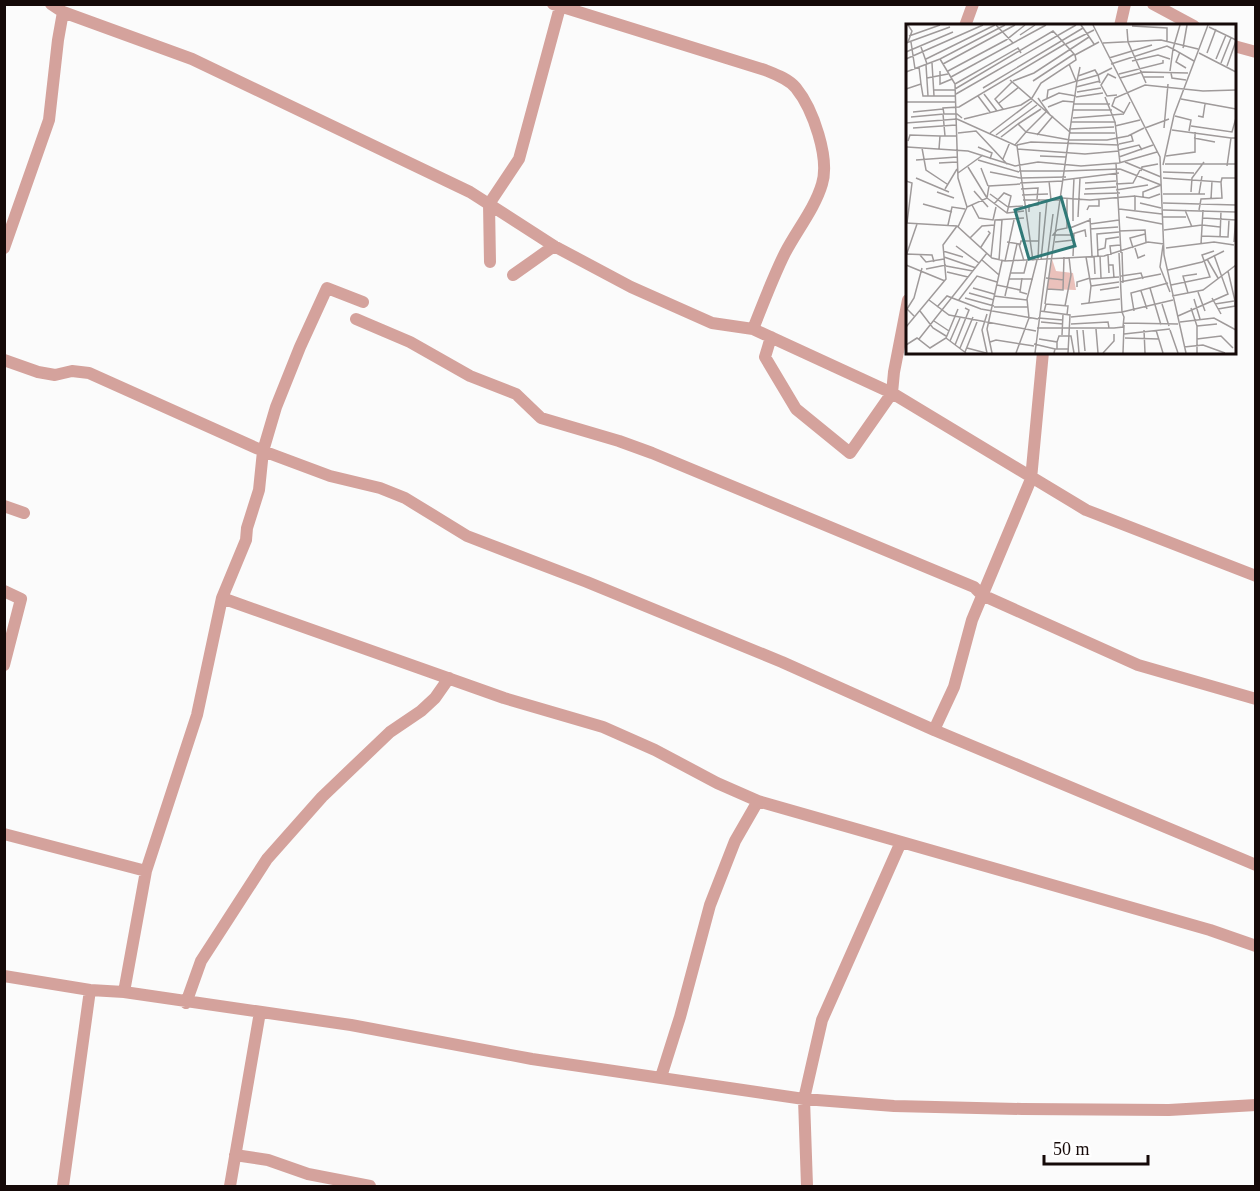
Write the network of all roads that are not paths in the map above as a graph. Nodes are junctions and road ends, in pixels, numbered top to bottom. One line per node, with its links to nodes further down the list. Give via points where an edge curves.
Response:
1 (51, 4): 6 (street)
2 (974, 4): 7 (street)
3 (1125, 4): 8 (street)
4 (1153, 4): 9 (street)
5 (557, 6): 12 (street, via 519,159); 20 (street, via 765,70 796,87 813,117 823,156 823,182 785,252)
6 (63, 12): 12 (street, via 192,59); 14 (street, via 49,120)
7 (966, 24)
8 (1120, 24)
9 (1190, 24)
10 (1236, 47): 11 (street)
11 (1256, 52)
12 (489, 204): 13 (street); 15 (street)
13 (554, 246): 16 (street); 20 (street, via 631,287 712,323)
14 (4, 248)
15 (490, 262)
16 (513, 275)
17 (363, 302): 25 (street, via 327,288 276,407)
18 (906, 310): 24 (street)
19 (356, 320): 31 (street, via 516,394 541,418 652,453 974,587)
20 (753, 329): 21 (street)
21 (771, 337): 24 (street); 24 (street, via 765,357 795,409 850,453)
22 (1043, 354): 26 (street)
23 (4, 360): 25 (street, via 55,375 72,371 89,374)
24 (892, 393): 26 (street)
25 (263, 452): 32 (street, via 246,540); 36 (street, via 405,498 467,536 771,658)
26 (1031, 479): 29 (street, via 1086,510); 31 (street)
27 (4, 506): 28 (street)
28 (24, 513)
29 (1256, 576)
30 (4, 591): 33 (street, via 21,599)
31 (982, 595): 35 (street, via 1138,665); 36 (street, via 965,638 954,687)
32 (222, 598): 34 (street); 41 (street, via 197,715)
33 (4, 665)
34 (449, 678): 37 (street, via 603,727); 46 (street, via 435,698 390,732 322,797 267,859 201,961)
35 (1256, 699)
36 (934, 730): 40 (street)
37 (758, 801): 39 (street); 48 (street, via 735,841 710,905)
38 (4, 834): 41 (street)
39 (901, 842): 42 (street); 49 (street, via 822,1020)
40 (1256, 865)
41 (146, 871): 45 (street)
42 (1256, 946)
43 (4, 976): 44 (street)
44 (90, 990): 45 (street); 52 (street)
45 (124, 993): 46 (street)
46 (186, 1003): 47 (street)
47 (260, 1012): 48 (street); 51 (street)
48 (661, 1077): 49 (street)
49 (804, 1100): 50 (street, via 1022,1109 1169,1110); 55 (street)
50 (1256, 1105)
51 (235, 1155): 53 (street); 54 (street)
52 (63, 1186)
53 (230, 1186)
54 (370, 1186)
55 (807, 1186)

